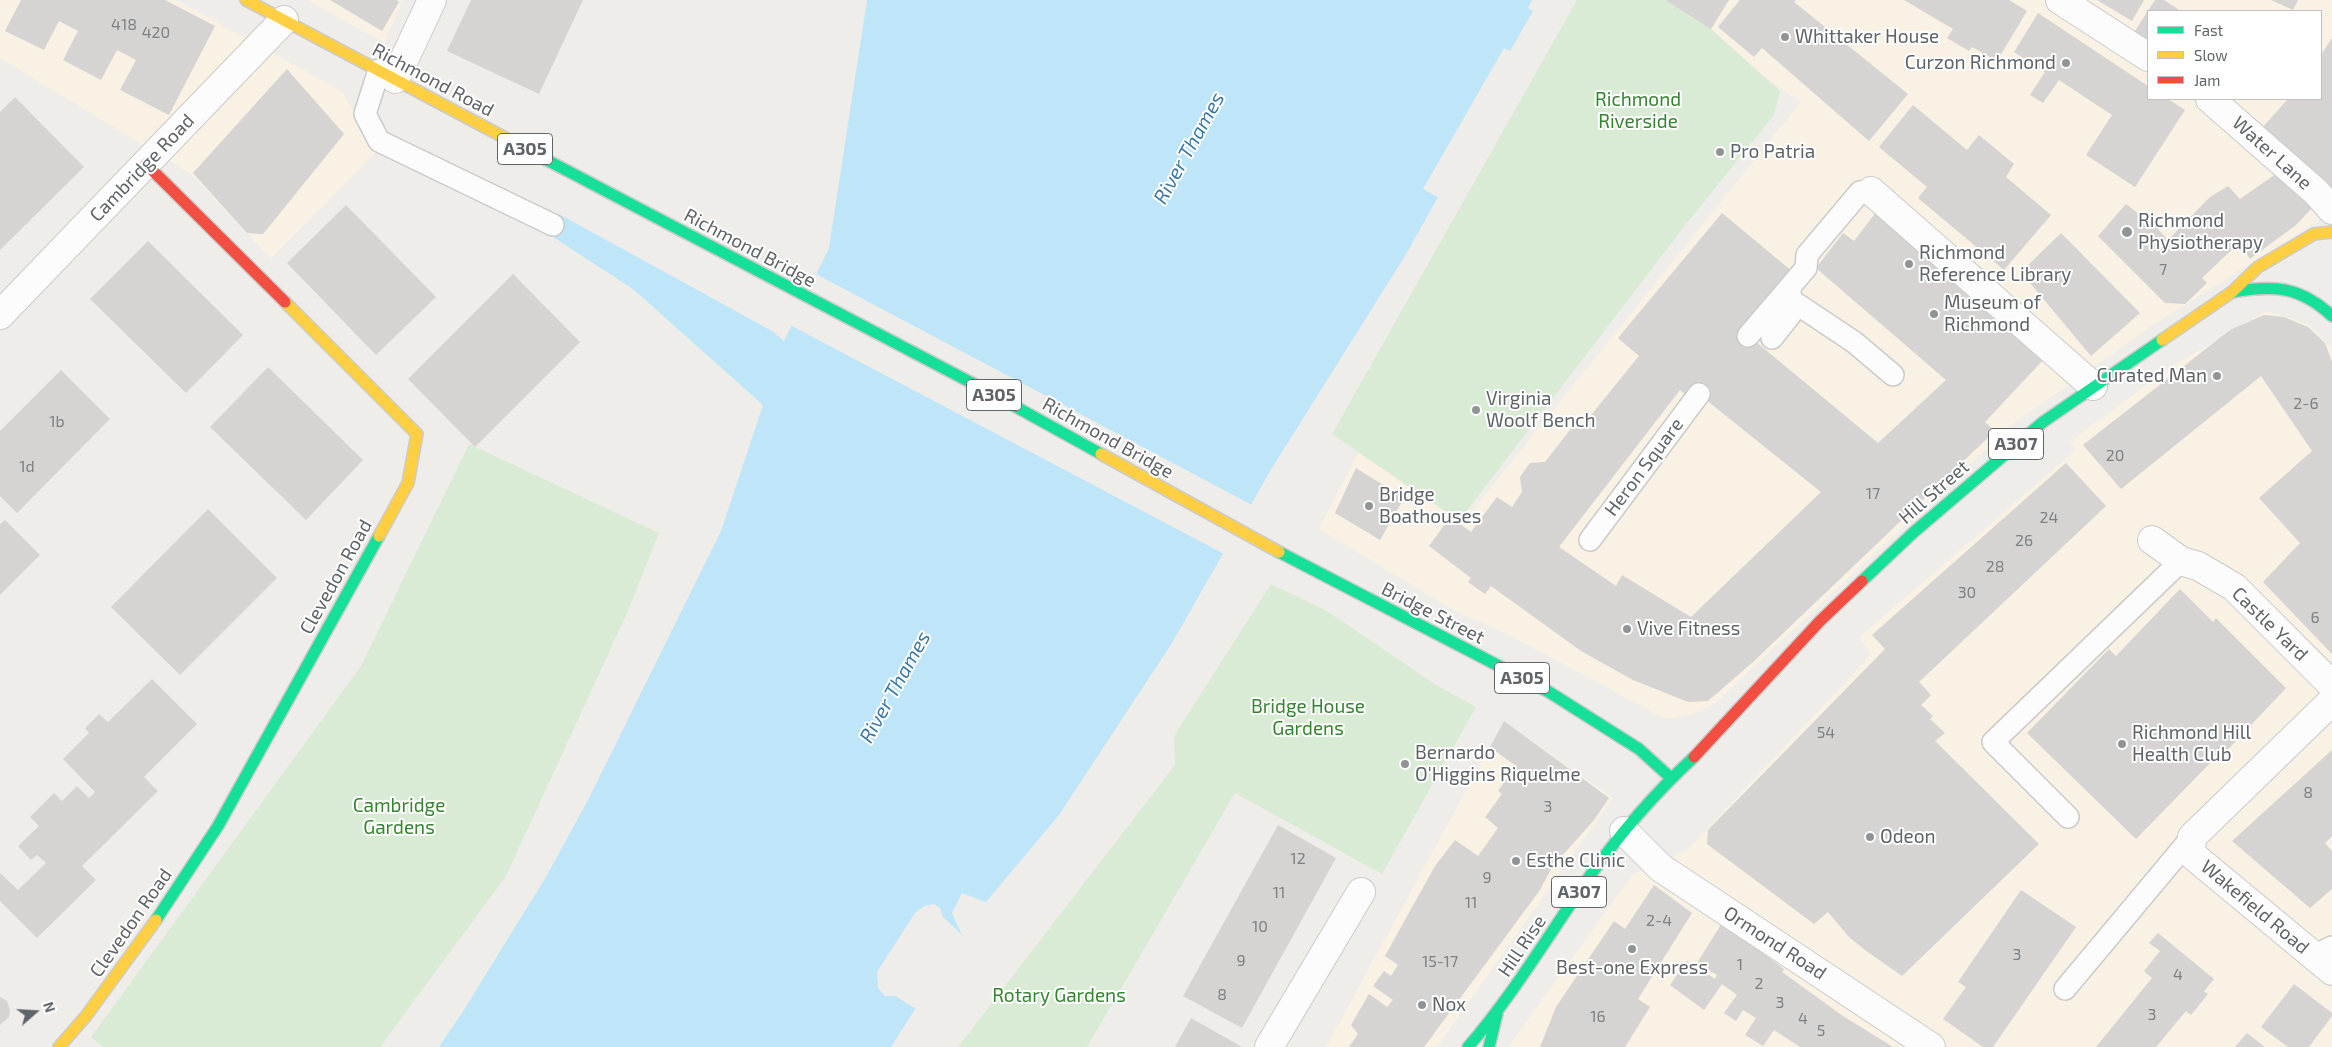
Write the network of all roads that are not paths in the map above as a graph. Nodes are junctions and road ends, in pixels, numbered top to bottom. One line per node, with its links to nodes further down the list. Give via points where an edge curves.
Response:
1 (246, 0): 4 (main road, Richmond Road / A305)
2 (432, 0): 6 (street)
3 (2060, 0): 5 (street)
4 (284, 20): 6 (main road, Richmond Road / A305); 8 (street, Cambridge Road)
5 (2147, 56)
6 (387, 75): 11 (main road, Richmond Road / A305); 12 (lane, via 365,114 379,141)
7 (2211, 100): 10 (street, Water Lane)
8 (146, 164): 16 (street, Cambridge Road); 37 (main road, Clevedon Road, via 417,434 408,483 218,826 150,930)
9 (1871, 191): 15 (lane, via 1860,192 1807,255 1806,268); 21 (street)
10 (2332, 210)
11 (656, 219): 26 (main road, Richmond Bridge / A305, via 989,392)
12 (553, 225)
13 (2332, 232): 14 (main road, Hill Street / A307, via 2314,234 2277,255 2258,267)
14 (2232, 292): 17 (main road, A307, via 2257,288 2288,289 2313,300); 21 (main road, Hill Street / A307)
15 (1790, 293): 18 (lane); 19 (lane, via 1791,314); 20 (lane)
16 (0, 315)
17 (2332, 316)
18 (1748, 336)
19 (1772, 338)
20 (1893, 375)
21 (2093, 386): 29 (main road, Hill Street / A307, via 2043,422 1914,532 1820,621 1707,745)
22 (1699, 394): 23 (lane, Heron Square)
23 (1590, 540)
24 (2152, 540): 25 (street, Castle Yard)
25 (2181, 560): 27 (street, Castle Yard, via 2234,587); 30 (lane, via 1993,742)
26 (1329, 578): 29 (main road, Bridge Street / A305, via 1549,692 1639,749)
27 (2332, 685)
28 (2332, 701): 32 (street)
29 (1671, 778): 31 (main road, Hill Rise / A307)
30 (2068, 817)
31 (1624, 831): 36 (main road, Hill Rise / A307); 41 (street, Ormond Road, via 1661,868)
32 (2192, 837): 34 (street, Wakefield Road, via 2191,854); 35 (lane)
33 (1361, 892): 38 (street)
34 (2326, 958)
35 (2064, 989)
36 (1497, 1014): 39 (main road, A307); 40 (main road, Hill Rise)
37 (59, 1047)
38 (1269, 1047)
39 (1468, 1047)
40 (1489, 1047)
41 (1932, 1047)

